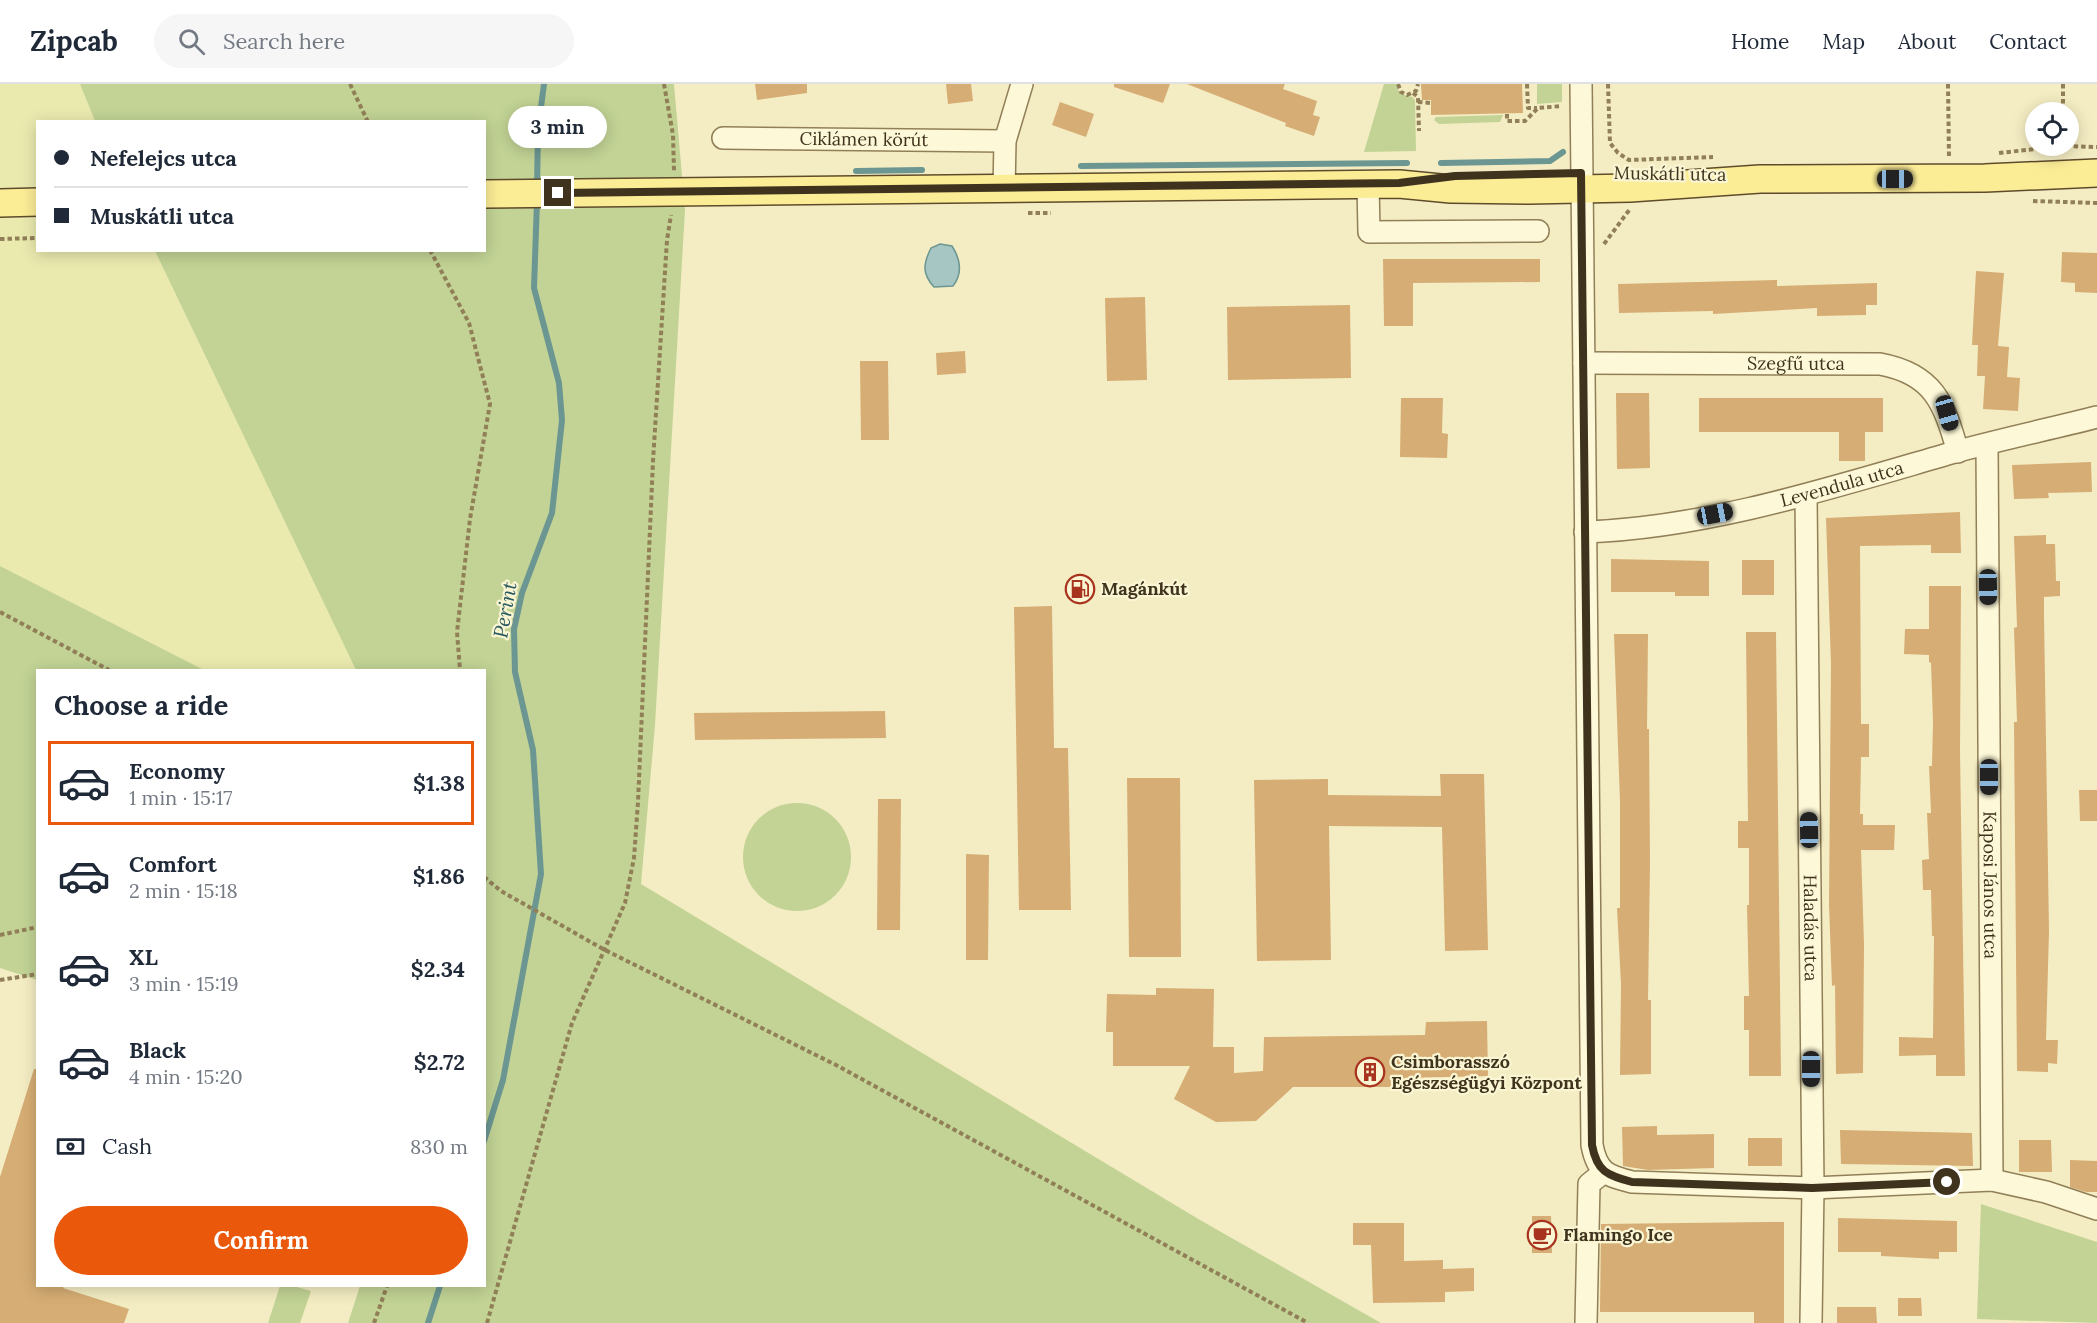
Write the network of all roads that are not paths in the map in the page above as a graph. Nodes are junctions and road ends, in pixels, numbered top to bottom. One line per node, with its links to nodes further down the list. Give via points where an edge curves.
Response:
1 (1022, 84): 4 (street)
2 (1581, 84): 7 (street)
3 (723, 138): 4 (street, Ciklámen körút)
4 (1005, 141): 10 (street)
5 (2097, 173): 6 (main road, Muskátli utca)
6 (1985, 178): 7 (main road, Muskátli utca, via 1760,179 1689,171); 9 (main road, Muskátli utca)
7 (1581, 181): 8 (main road, Muskátli utca, via 1455,176); 15 (street)
8 (1368, 184): 10 (main road, Muskátli utca); 14 (street, via 1368,232)
9 (2097, 186)
10 (1004, 190): 11 (main road, Muskátli utca)
11 (488, 194)
12 (36, 202): 13 (main road)
13 (0, 203)
14 (1538, 231)
15 (1584, 363): 18 (street, Szegfű utca, via 1880,364 1899,368 1920,378 1936,394 1947,413); 20 (street)
16 (2097, 417): 17 (street, Levendula utca)
17 (1987, 445): 18 (street, Levendula utca); 22 (street, Kaposi János utca)
18 (1958, 452): 19 (street, Levendula utca)
19 (1806, 496): 20 (street, Levendula utca, via 1648,527); 23 (street, Haladás utca)
20 (1585, 532): 21 (street, via 1592,1145 1595,1161)
21 (1604, 1173): 23 (street, via 1632,1182); 25 (street, via 1588,1184)
22 (1992, 1180): 23 (street); 24 (street)
23 (1812, 1188): 26 (street, Haladás utca)
24 (2097, 1209)
25 (1586, 1323)
26 (1811, 1323)

